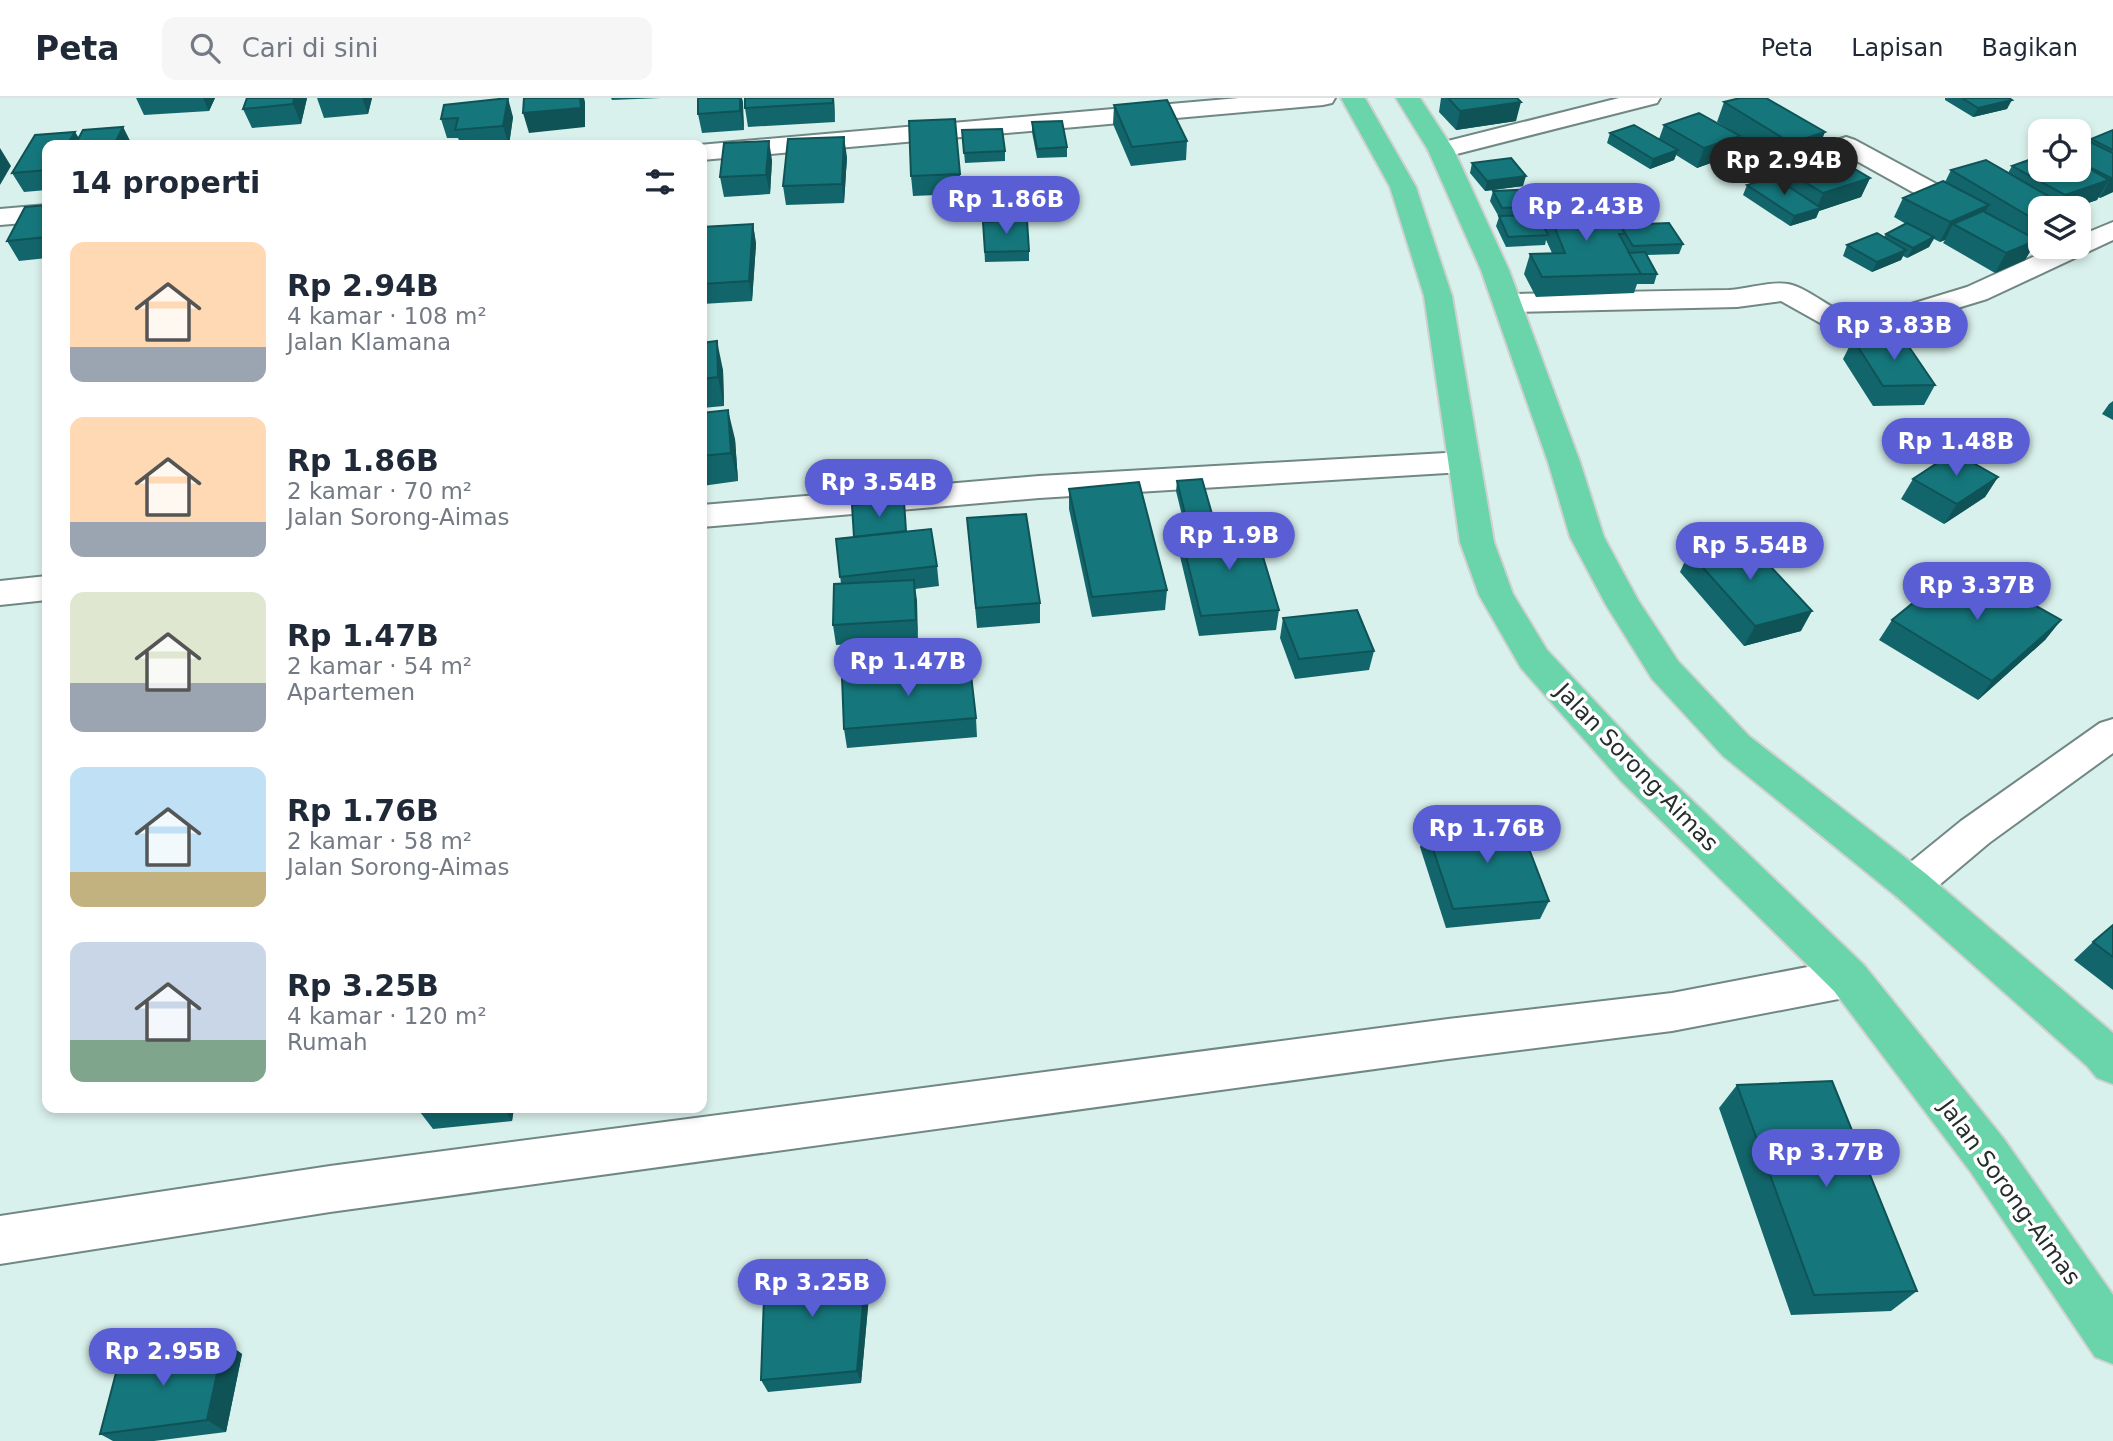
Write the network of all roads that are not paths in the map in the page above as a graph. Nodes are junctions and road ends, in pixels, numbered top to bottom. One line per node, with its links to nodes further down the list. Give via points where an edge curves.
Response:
1 (1323, 98): 7 (street)
2 (1353, 98): 15 (highway, Jalan Sorong-Aimas, via 1403,187 1438,296)
3 (1408, 98): 6 (highway)
4 (1648, 98): 6 (street)
5 (1846, 145): 10 (street)
6 (1441, 150): 14 (highway)
7 (707, 152)
8 (42, 213): 9 (street)
9 (0, 217)
10 (1992, 225)
11 (2113, 230): 12 (street)
12 (2091, 238)
13 (2040, 259): 14 (street, via 1977,293 1895,318 1881,327 1841,323 1784,292 1737,298)
14 (1508, 303): 20 (highway, via 1587,537 1623,606 1665,670 1736,746)
15 (1463, 462): 16 (street, via 1039,488); 21 (highway, Jalan Sorong-Aimas, via 1477,542 1496,595 1534,659 1635,770)
16 (707, 516)
17 (42, 589): 18 (street)
18 (0, 593)
19 (2113, 733): 20 (street, via 1975,832)
20 (1911, 885): 22 (highway)
21 (1849, 978): 23 (street, via 1672,1012 344,1187); 24 (highway, Jalan Sorong-Aimas, via 1987,1155)
22 (2113, 1064)
23 (0, 1240)
24 (2113, 1339)

